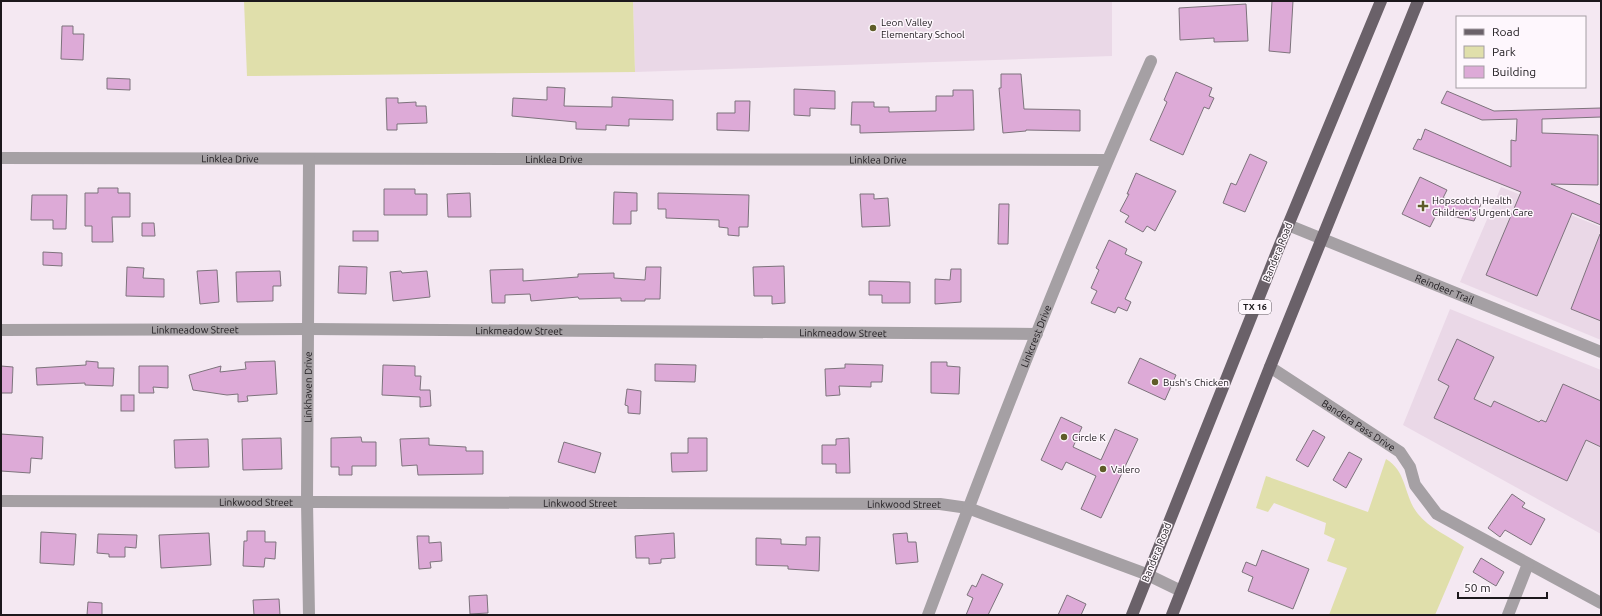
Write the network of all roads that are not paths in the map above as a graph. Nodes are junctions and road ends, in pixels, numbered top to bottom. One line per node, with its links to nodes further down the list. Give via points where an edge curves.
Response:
1 (1381, 1): 7 (main road, Bandera Road / TX 16)
2 (1418, 1): 8 (main road)
3 (1151, 61): 6 (street, Linkcrest Drive)
4 (1, 158): 5 (street, Linklea Drive)
5 (309, 159): 6 (street, Linklea Drive); 9 (street, Linkhaven Drive)
6 (1107, 160): 11 (street, Linkcrest Drive)
7 (1288, 225): 8 (street, Reindeer Trail); 18 (main road, Bandera Road / TX 16)
8 (1323, 239): 12 (street, Reindeer Trail); 13 (main road)
9 (309, 329): 10 (street, Linkmeadow Street); 11 (street, Linkmeadow Street); 15 (street, Linkhaven Drive)
10 (1, 330)
11 (1037, 334): 16 (street, Linkcrest Drive)
12 (1601, 352)
13 (1270, 368): 17 (street, Bandera Pass Drive, via 1400,452 1410,467 1415,485 1437,514); 19 (main road)
14 (1, 501): 15 (street, Linkwood Street)
15 (307, 502): 16 (street, Linkwood Street, via 940,504); 21 (street, Linkhaven Drive)
16 (968, 508): 18 (street, Linkwood Street); 22 (street, Linkcrest Drive)
17 (1528, 564): 20 (street, Bandera Pass Drive); 25 (street)
18 (1146, 574): 19 (street, Linkwood Street); 23 (main road, Bandera Road / TX 16)
19 (1181, 591): 24 (main road)
20 (1601, 603)
21 (309, 615)
22 (928, 615)
23 (1132, 615)
24 (1172, 615)
25 (1508, 615)

